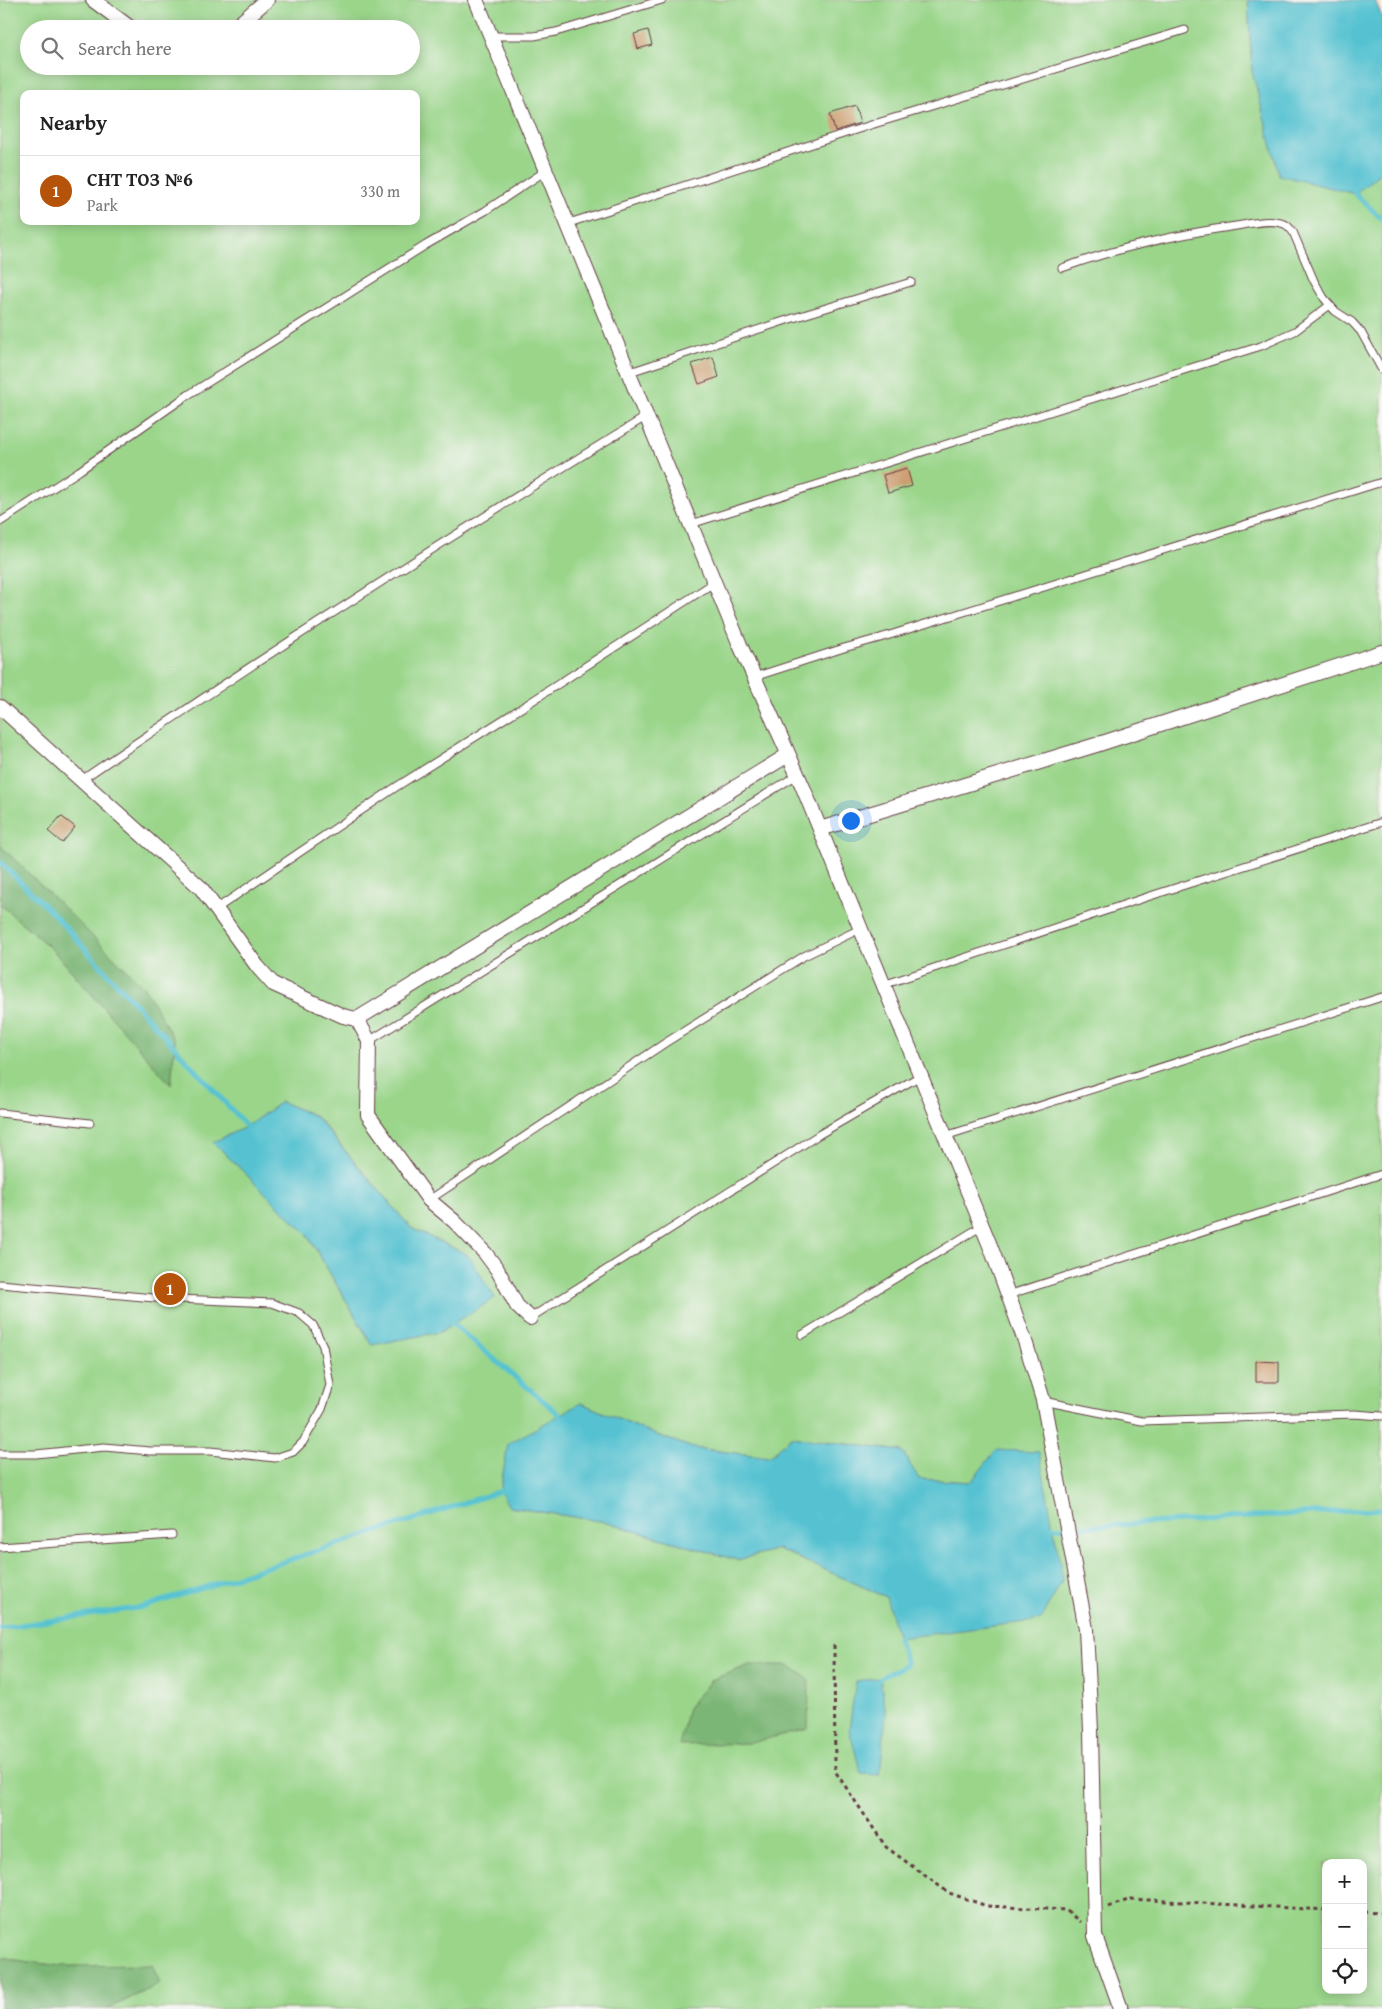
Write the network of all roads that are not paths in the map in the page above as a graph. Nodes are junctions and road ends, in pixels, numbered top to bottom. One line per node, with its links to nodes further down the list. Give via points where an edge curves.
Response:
1 (93, 0): 5 (street)
2 (267, 0): 6 (street)
3 (476, 0): 8 (street)
4 (662, 0): 8 (lane, via 556,32 534,36)
5 (120, 20)
6 (244, 20)
7 (1185, 30): 10 (lane, via 874,124)
8 (490, 36): 9 (street)
9 (547, 170): 10 (street); 18 (lane, via 188,395)
10 (569, 223): 15 (street)
11 (1062, 268): 13 (lane, via 1119,250 1199,231 1279,222 1293,232 1314,281)
12 (911, 282): 15 (lane)
13 (1330, 305): 14 (lane, via 1361,332); 19 (lane, via 1295,331 1270,342)
14 (1382, 370)
15 (630, 372): 16 (street)
16 (647, 416): 19 (street); 26 (lane, via 211,692)
17 (1382, 482): 22 (lane)
18 (0, 522)
19 (691, 524): 20 (street)
20 (715, 582): 22 (street); 29 (lane, via 396,787)
21 (1382, 652): 28 (street, via 1096,745)
22 (754, 677): 24 (street)
23 (0, 708): 26 (street)
24 (788, 755): 25 (street); 33 (street)
25 (797, 775): 28 (street); 34 (lane)
26 (80, 781): 29 (street, via 201,888)
27 (1382, 822): 31 (lane)
28 (820, 829): 30 (street)
29 (216, 909): 33 (street, via 273,984 343,1016)
30 (860, 929): 31 (street); 40 (lane, via 804,956)
31 (883, 985): 35 (street)
32 (1382, 997): 38 (lane)
33 (357, 1019): 34 (street)
34 (369, 1041): 40 (street, via 368,1115)
35 (920, 1076): 38 (street); 44 (lane, via 820,1134)
36 (0, 1113): 37 (lane)
37 (90, 1124)
38 (945, 1136): 41 (street)
39 (1382, 1174): 43 (lane)
40 (429, 1200): 44 (street, via 485,1253 517,1306)
41 (982, 1226): 43 (street); 45 (lane)
42 (0, 1284): 48 (lane, via 154,1298 272,1304 299,1313 312,1325 324,1346 330,1385 322,1409 302,1442 293,1452 275,1458 210,1451 104,1448)
43 (1008, 1294): 46 (street)
44 (530, 1318)
45 (802, 1335)
46 (1043, 1400): 47 (lane, via 1142,1422 1354,1414); 51 (street, via 1086,1629 1095,1936)
47 (1382, 1416)
48 (0, 1454)
49 (172, 1535): 50 (lane)
50 (0, 1547)
51 (1121, 2009)

